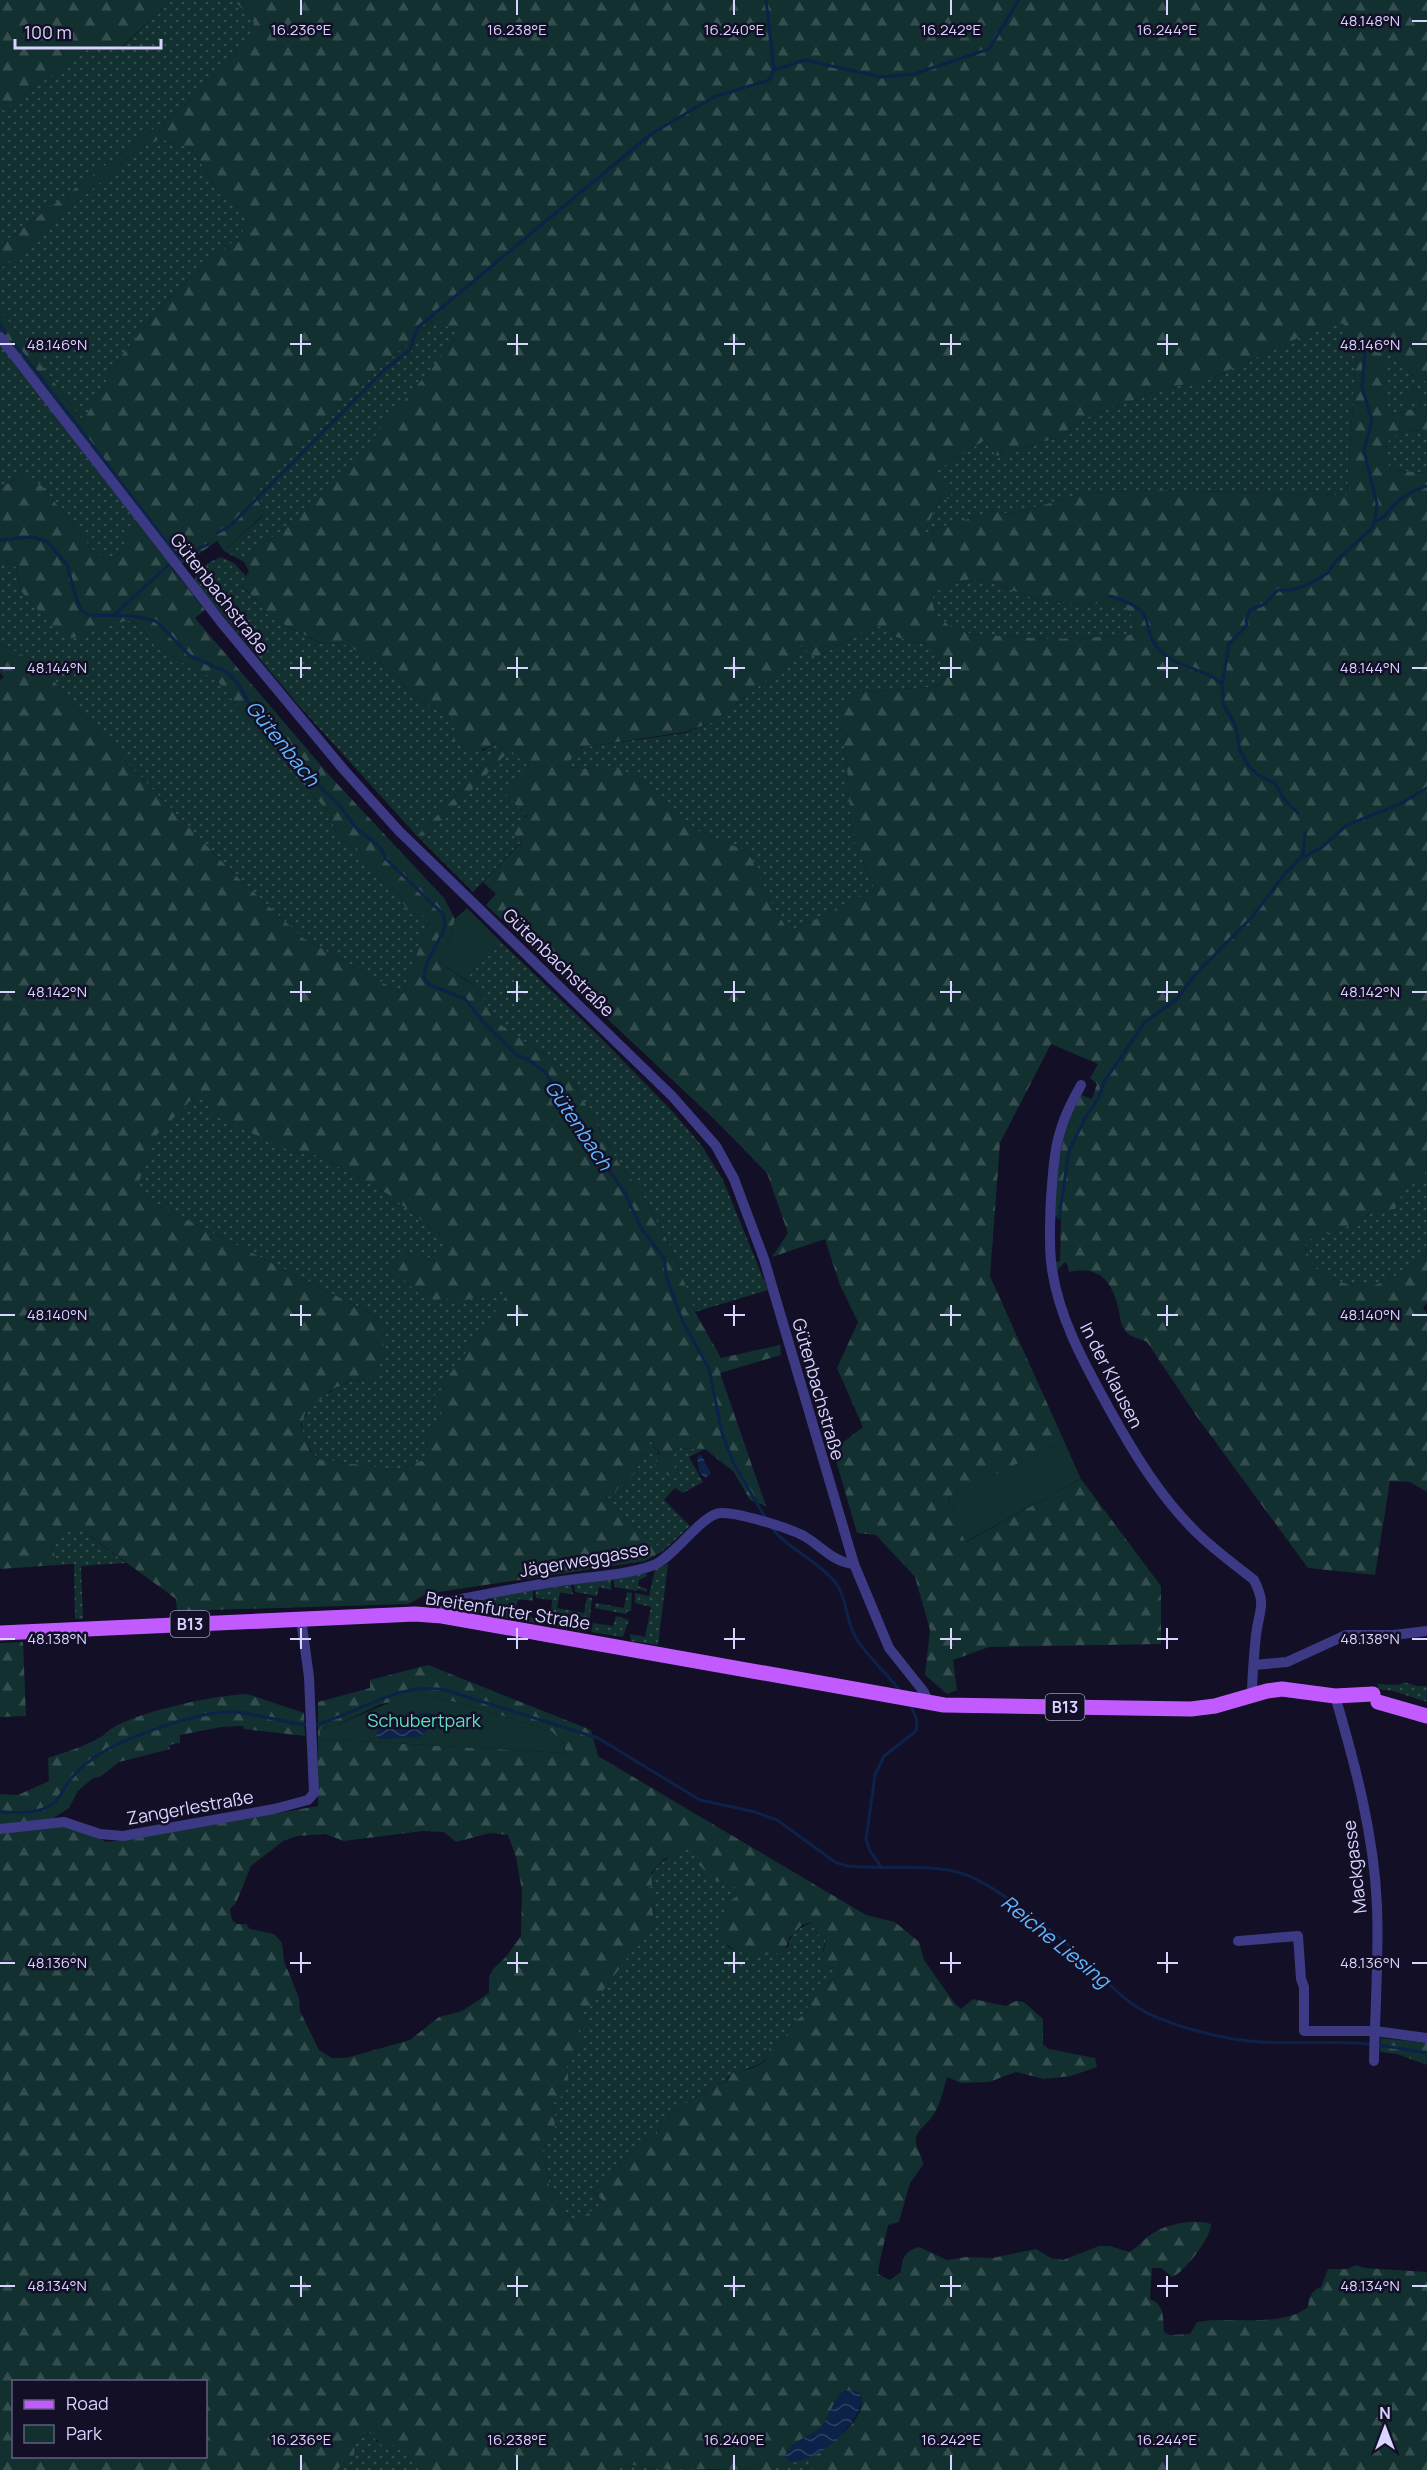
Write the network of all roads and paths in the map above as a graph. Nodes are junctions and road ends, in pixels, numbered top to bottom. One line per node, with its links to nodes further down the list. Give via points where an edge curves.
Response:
1 (0, 337): 3 (street, Gütenbachstraße, via 288,705 391,822 672,1096 716,1146 734,1179 764,1259)
2 (1081, 1085): 8 (street, In der Klausen, via 1061,1128 1052,1182 1051,1263 1066,1321 1089,1372 1157,1488 1195,1531 1254,1580 1262,1600)
3 (854, 1564): 4 (street, Jägerweggasse, via 843,1563 806,1537 781,1526 720,1513 708,1518 667,1558 652,1566 452,1600); 12 (street, Gütenbachstraße, via 889,1648 924,1692)
4 (442, 1616): 5 (main road, Breitenfurter Straße / B13); 12 (main road, Breitenfurter Straße / B13)
5 (302, 1619): 7 (main road, Breitenfurter Straße / B13); 15 (street, Zangerlestraße, via 311,1710 313,1796 308,1800 123,1836 100,1834 64,1822)
6 (1427, 1631): 8 (street, via 1346,1635 1287,1662)
7 (0, 1634)
8 (1254, 1665): 9 (street, In der Klausen)
9 (1252, 1696): 10 (main road, B13, via 1282,1689); 12 (main road, B13, via 1191,1709)
10 (1342, 1696): 11 (main road, B13); 17 (street, Mackgasse, via 1370,1840 1377,1905)
11 (1376, 1698): 13 (main road, B13, via 1408,1701); 14 (main road, B13)
12 (924, 1702)
13 (1427, 1708)
14 (1427, 1716)
15 (0, 1829)
16 (1238, 1941): 17 (street, via 1298,1936 1304,2031)
17 (1375, 2034): 18 (street); 19 (street, Mackgasse)
18 (1427, 2038)
19 (1374, 2056)

